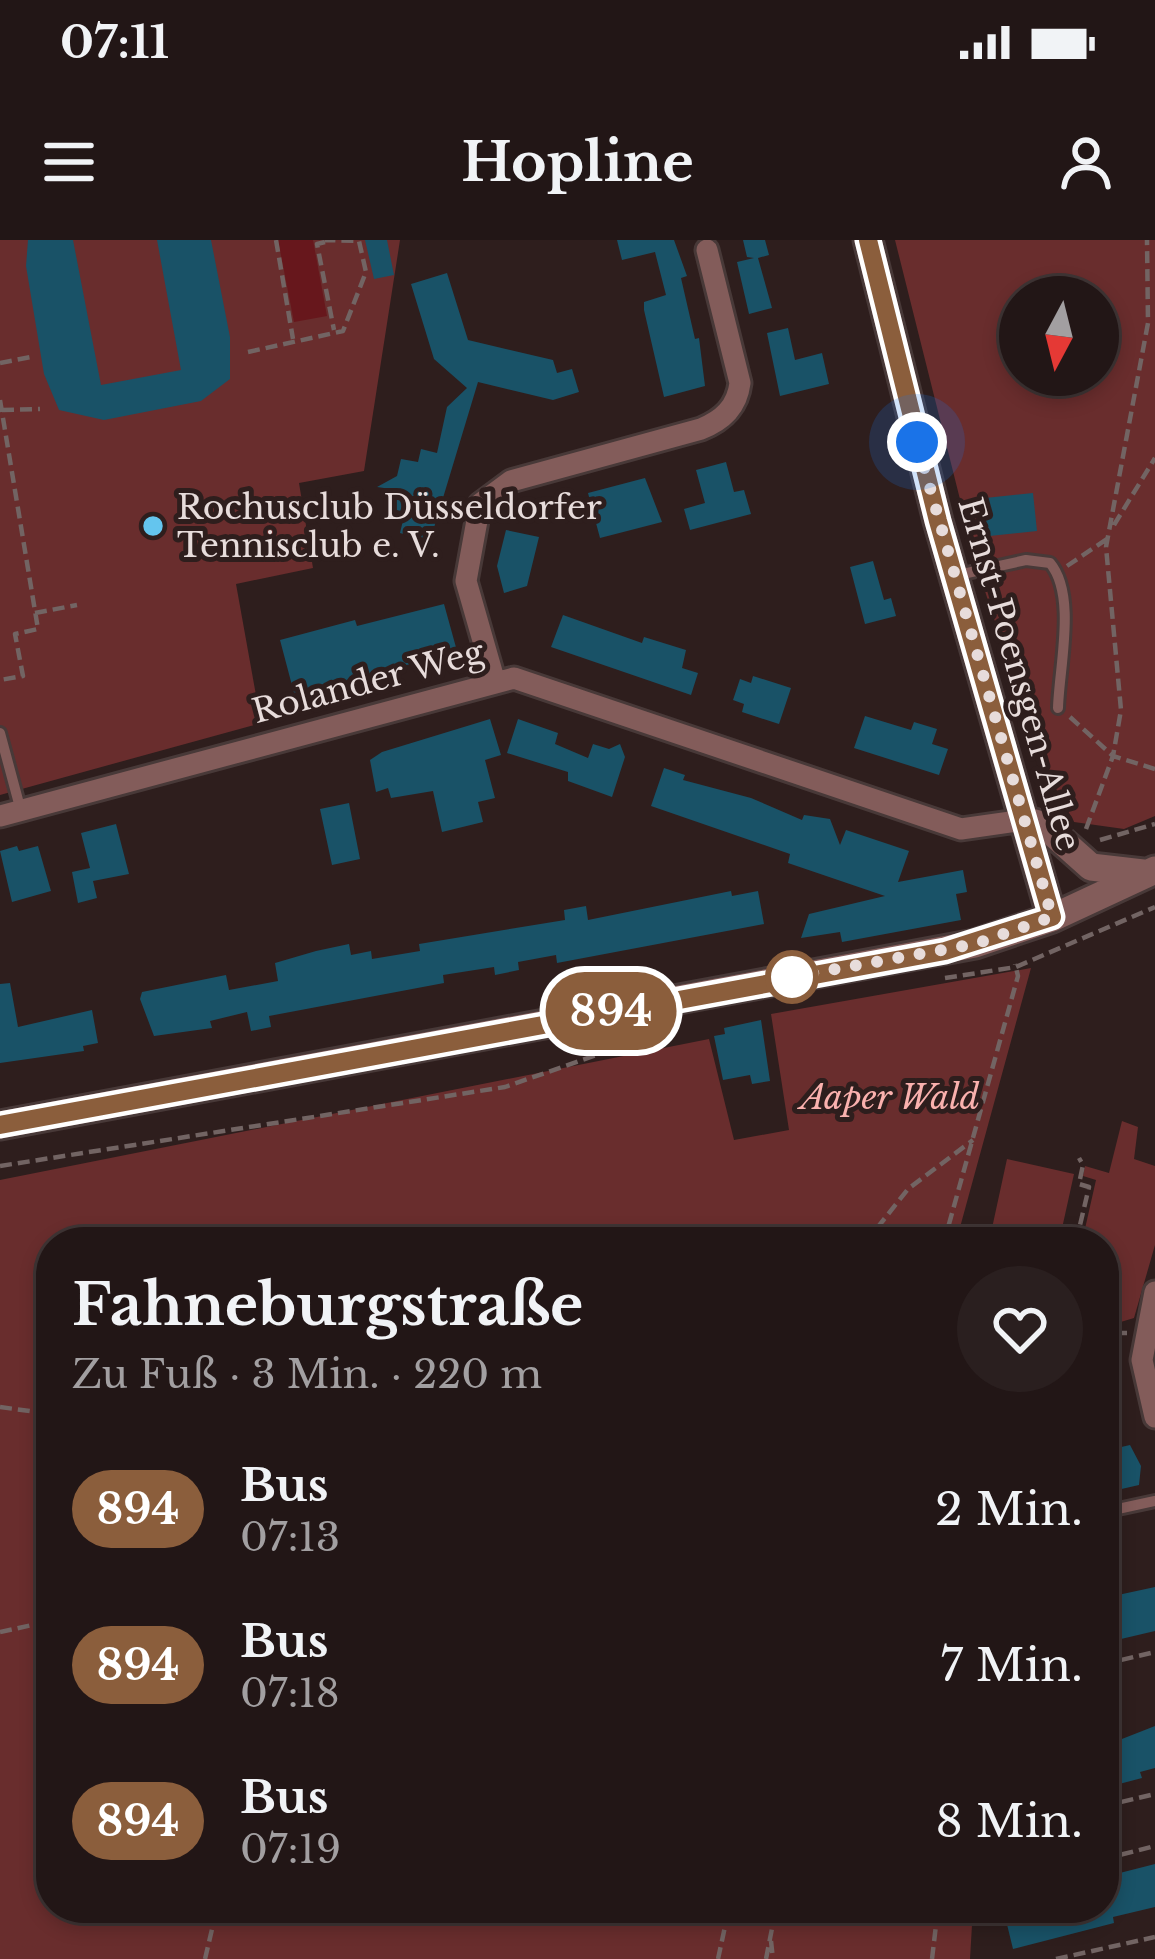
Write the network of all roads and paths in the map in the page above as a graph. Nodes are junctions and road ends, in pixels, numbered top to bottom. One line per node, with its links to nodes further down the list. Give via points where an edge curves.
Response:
1 (276, 240): 8 (path)
2 (359, 240): 5 (path); 7 (path, via 366,272 343,331)
3 (868, 240): 19 (street, Ernst-Poensgen-Allee)
4 (1147, 240): 17 (path, via 1148,323)
5 (325, 241): 7 (path, via 317,244)
6 (707, 250): 22 (street, via 740,383 736,400 716,423 511,482 480,504 466,580)
7 (334, 332): 8 (path)
8 (293, 339): 9 (path)
9 (248, 352)
10 (31, 357): 11 (path)
11 (0, 363)
12 (0, 400): 14 (path)
13 (40, 409): 14 (path)
14 (2, 410): 15 (path)
15 (3, 435): 21 (path)
16 (1155, 458): 17 (path)
17 (1109, 535): 18 (path); 26 (path, via 1105,570 1121,664)
18 (1057, 572): 19 (lane, via 1026,560); 24 (lane)
19 (953, 576): 29 (street, Ernst-Poensgen-Allee)
20 (77, 605): 21 (path)
21 (35, 614): 23 (path, via 38,629 15,634 23,676)
22 (494, 679): 28 (street, Rolander Weg); 29 (street, Rolander Weg, via 535,684 961,829)
23 (0, 680)
24 (1058, 708): 26 (path)
25 (0, 734): 28 (lane)
26 (1113, 756): 27 (path); 30 (path, via 1084,835 1124,837)
27 (1155, 769)
28 (10, 813)
29 (1024, 820): 31 (street, via 1045,826 1091,867); 33 (street, Ernst-Poensgen-Allee)
30 (1155, 824)
31 (1151, 872): 33 (street)
32 (1155, 907): 34 (path)
33 (1052, 917): 37 (street, via 945,951)
34 (1016, 967): 35 (path); 38 (path)
35 (929, 980)
36 (692, 1024): 40 (path, via 505,1087)
37 (0, 1125)
38 (973, 1140): 41 (path, via 908,1189); 42 (path)
39 (1079, 1158): 43 (path, via 1078,1184 1089,1187)
40 (0, 1166)
41 (878, 1227)
42 (948, 1227)
43 (1080, 1227)
44 (1155, 1292): 47 (street, via 1142,1360)
45 (0, 1407): 46 (path)
46 (36, 1412)
47 (1155, 1417)
48 (1155, 1501): 49 (lane)
49 (1119, 1509)
50 (36, 1623): 51 (path)
51 (0, 1633)
52 (1155, 1652): 53 (path)
53 (1119, 1660)
54 (1155, 1794): 55 (path)
55 (1119, 1802)
56 (1155, 1846): 57 (path)
57 (1119, 1855)
58 (214, 1923): 63 (path)
59 (726, 1923): 64 (path)
60 (773, 1923): 65 (path)
61 (936, 1923): 66 (path)
62 (1155, 1937): 67 (path)
63 (205, 1959)
64 (718, 1959)
65 (770, 1959)
66 (932, 1959)
67 (1056, 1959)

